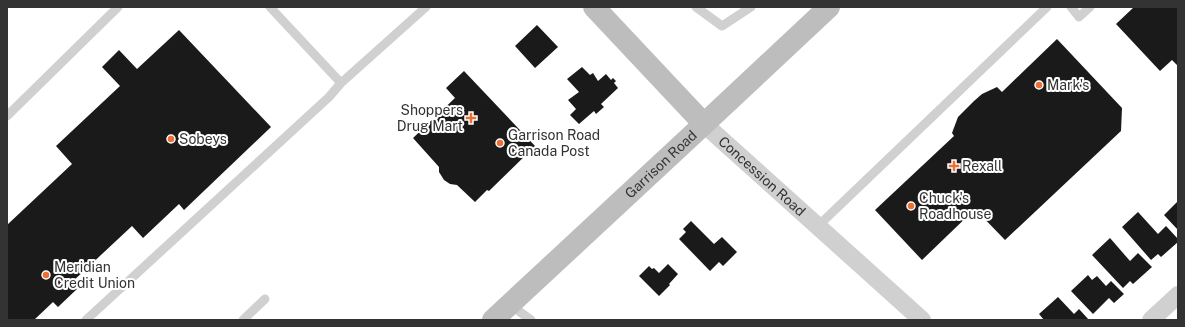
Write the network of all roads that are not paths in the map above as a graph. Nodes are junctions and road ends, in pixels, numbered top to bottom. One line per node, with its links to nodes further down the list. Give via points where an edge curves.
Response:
1 (118, 7): 12 (lane)
2 (270, 7): 11 (lane)
3 (426, 7): 11 (lane)
4 (594, 7): 13 (main road, Concession Road)
5 (696, 7): 6 (lane, via 722,26)
6 (751, 7)
7 (829, 7): 13 (main road, Garrison Road)
8 (1047, 7): 14 (lane)
9 (1071, 7): 10 (lane, via 1079,17)
10 (1090, 7)
11 (341, 83): 18 (lane, via 329,97)
12 (7, 116)
13 (704, 124): 14 (street, Concession Road); 17 (main road, Garrison Road)
14 (818, 226): 22 (street, Concession Road)
15 (1178, 295): 23 (street)
16 (265, 299): 19 (lane)
17 (509, 304): 20 (main road, Garrison Road); 21 (lane)
18 (86, 320)
19 (243, 320)
20 (492, 320)
21 (531, 320)
22 (922, 320)
23 (1151, 320)

